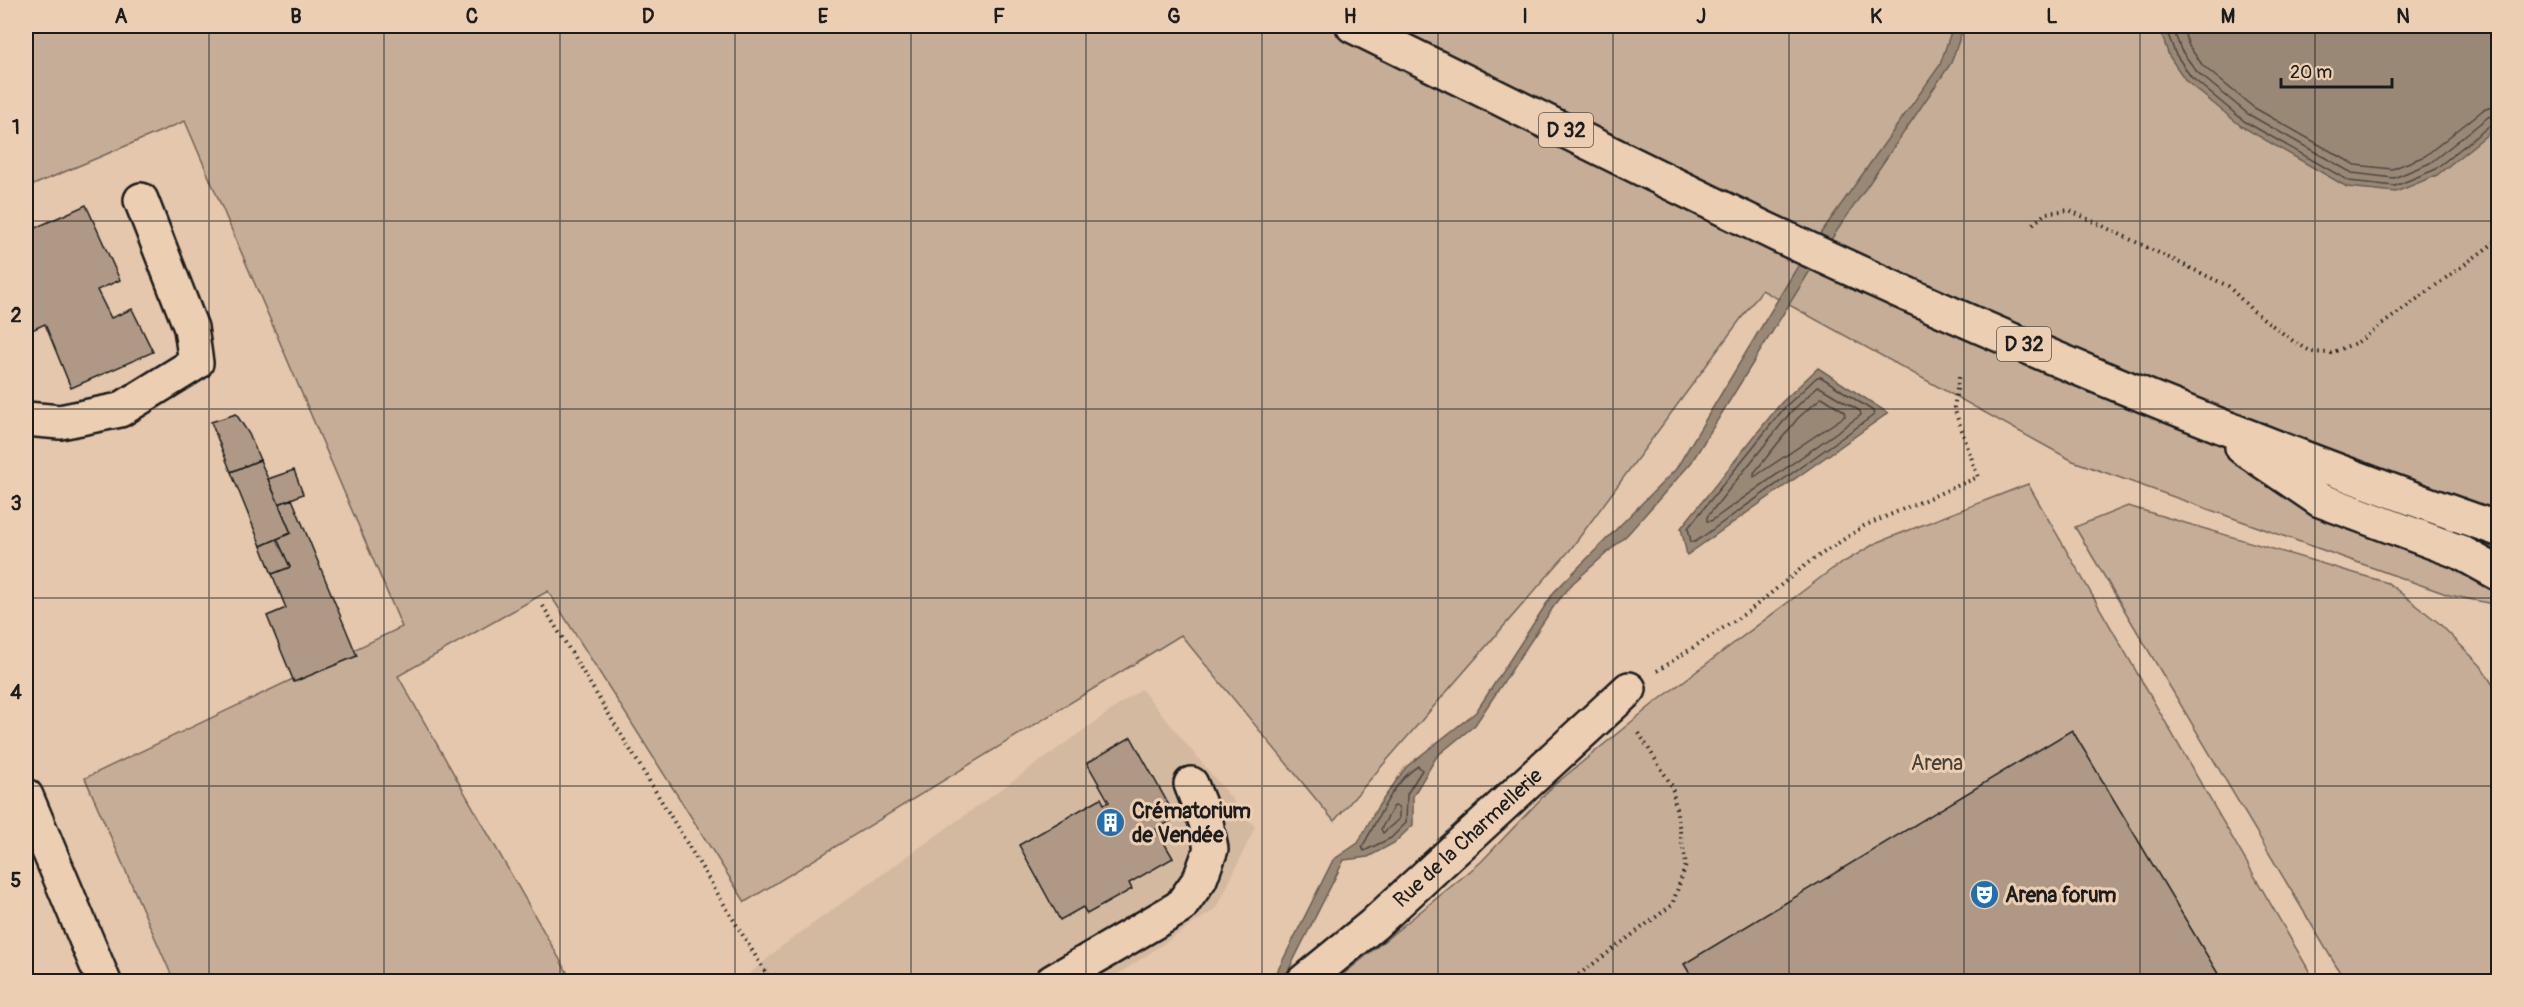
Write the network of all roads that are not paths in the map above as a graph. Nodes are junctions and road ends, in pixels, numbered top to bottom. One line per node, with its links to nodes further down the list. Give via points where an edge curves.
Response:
1 (1353, 26): 3 (main road, D 32, via 1778,234)
2 (141, 200): 4 (main road, via 192,328 196,363 120,410 60,422)
3 (2199, 418): 5 (main road, D 32); 6 (main road, via 2320,500 2460,552)
4 (26, 419)
5 (2499, 529)
6 (2499, 573)
7 (1623, 694): 12 (main road, Rue de la Charmellerie, via 1373,925)
8 (1191, 784): 11 (main road, via 1206,822 1211,849 1200,879 1180,907)
9 (26, 796): 10 (main road)
10 (104, 981)
11 (1052, 981)
12 (1303, 981)

